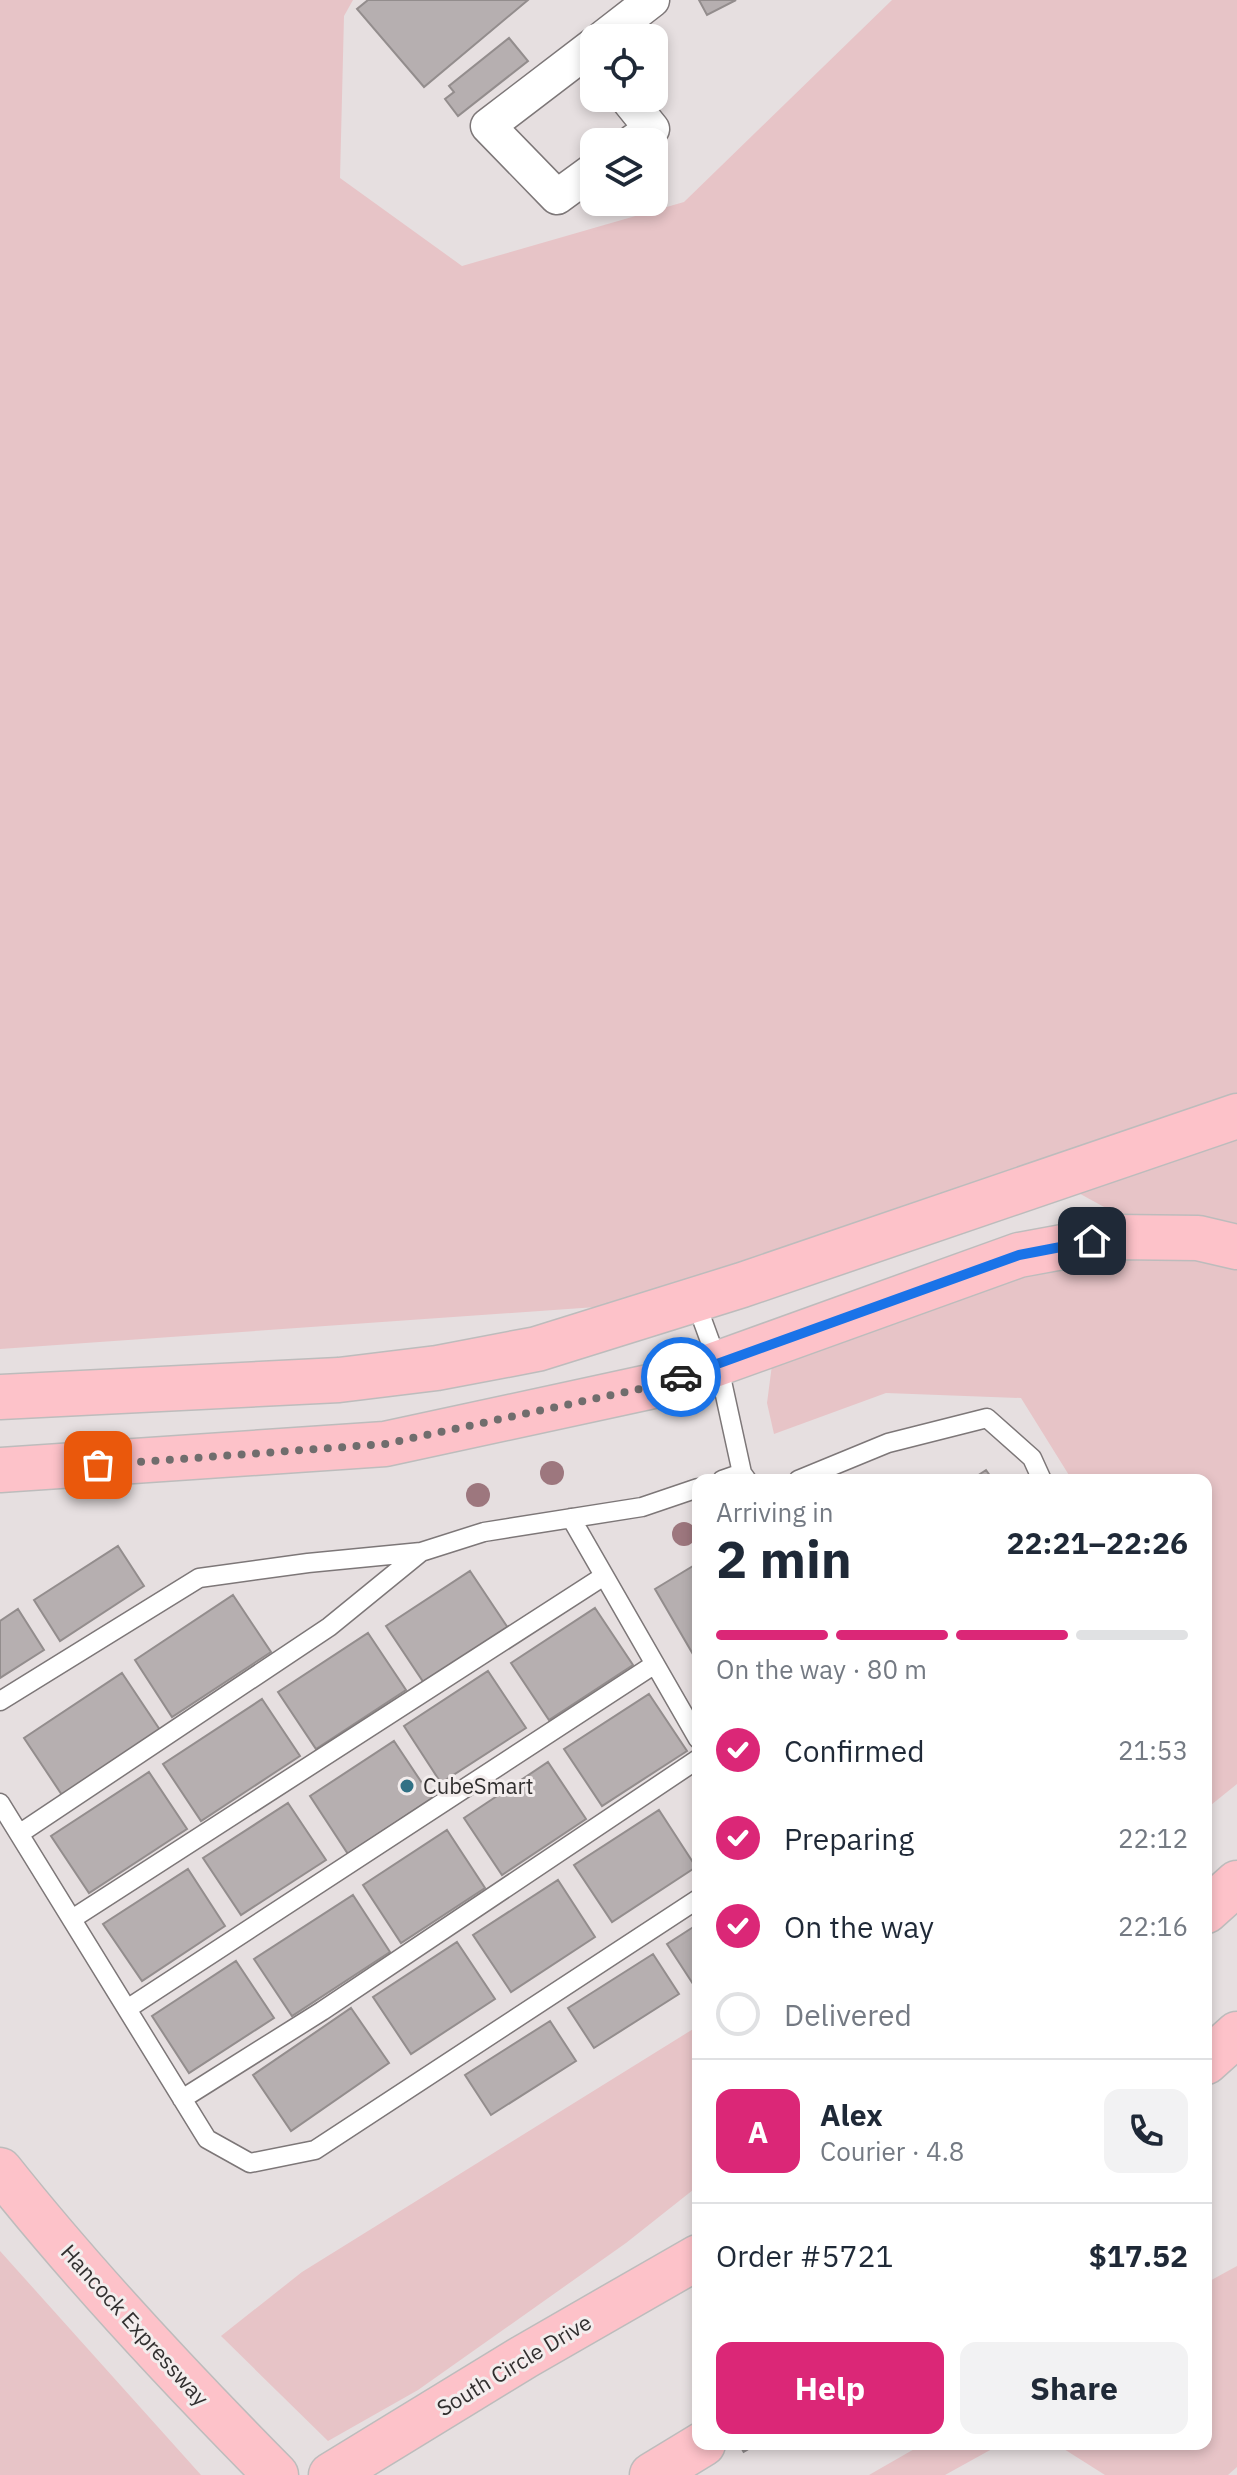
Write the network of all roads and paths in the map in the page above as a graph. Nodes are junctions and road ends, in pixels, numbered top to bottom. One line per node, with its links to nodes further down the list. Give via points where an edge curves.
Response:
1 (652, 0): 2 (street)
2 (624, 24)
3 (580, 59): 6 (street, via 488,126 557,197)
4 (638, 112): 5 (street)
5 (651, 128)
6 (580, 180)
7 (1237, 1116): 9 (main road)
8 (1237, 1247): 10 (main road, via 1198,1238 1117,1237 1019,1255)
9 (695, 1300): 10 (lane); 11 (main road, via 537,1349 437,1368 339,1380)
10 (718, 1363): 12 (main road, via 658,1385 385,1444); 13 (lane)
11 (0, 1397)
12 (0, 1470)
13 (744, 1474)
14 (813, 1474): 15 (lane, via 888,1443 987,1418 1032,1458)
15 (1039, 1474)
16 (692, 1490): 17 (lane, via 642,1507)
17 (571, 1518): 18 (lane, via 484,1532); 19 (lane)
18 (421, 1552): 21 (lane, via 199,1578); 25 (lane, via 329,1627)
19 (604, 1576): 20 (lane); 29 (lane)
20 (655, 1664): 22 (lane); 30 (lane)
21 (0, 1701)
22 (692, 1729)
23 (692, 1763): 33 (lane)
24 (0, 1803): 25 (lane)
25 (19, 1834): 29 (lane)
26 (1237, 1883): 28 (main road)
27 (692, 1903): 33 (lane, via 315,2150 250,2163 207,2139)
28 (1212, 1906)
29 (72, 1919): 30 (lane)
30 (127, 2009): 33 (lane)
31 (1237, 2034): 32 (main road)
32 (1212, 2057)
33 (182, 2099)
34 (0, 2170): 37 (main road, Hancock Expressway, via 68,2252)
35 (692, 2260): 38 (main road, South Circle Drive)
36 (693, 2450): 39 (main road)
37 (276, 2475)
38 (331, 2475)
39 (652, 2475)

